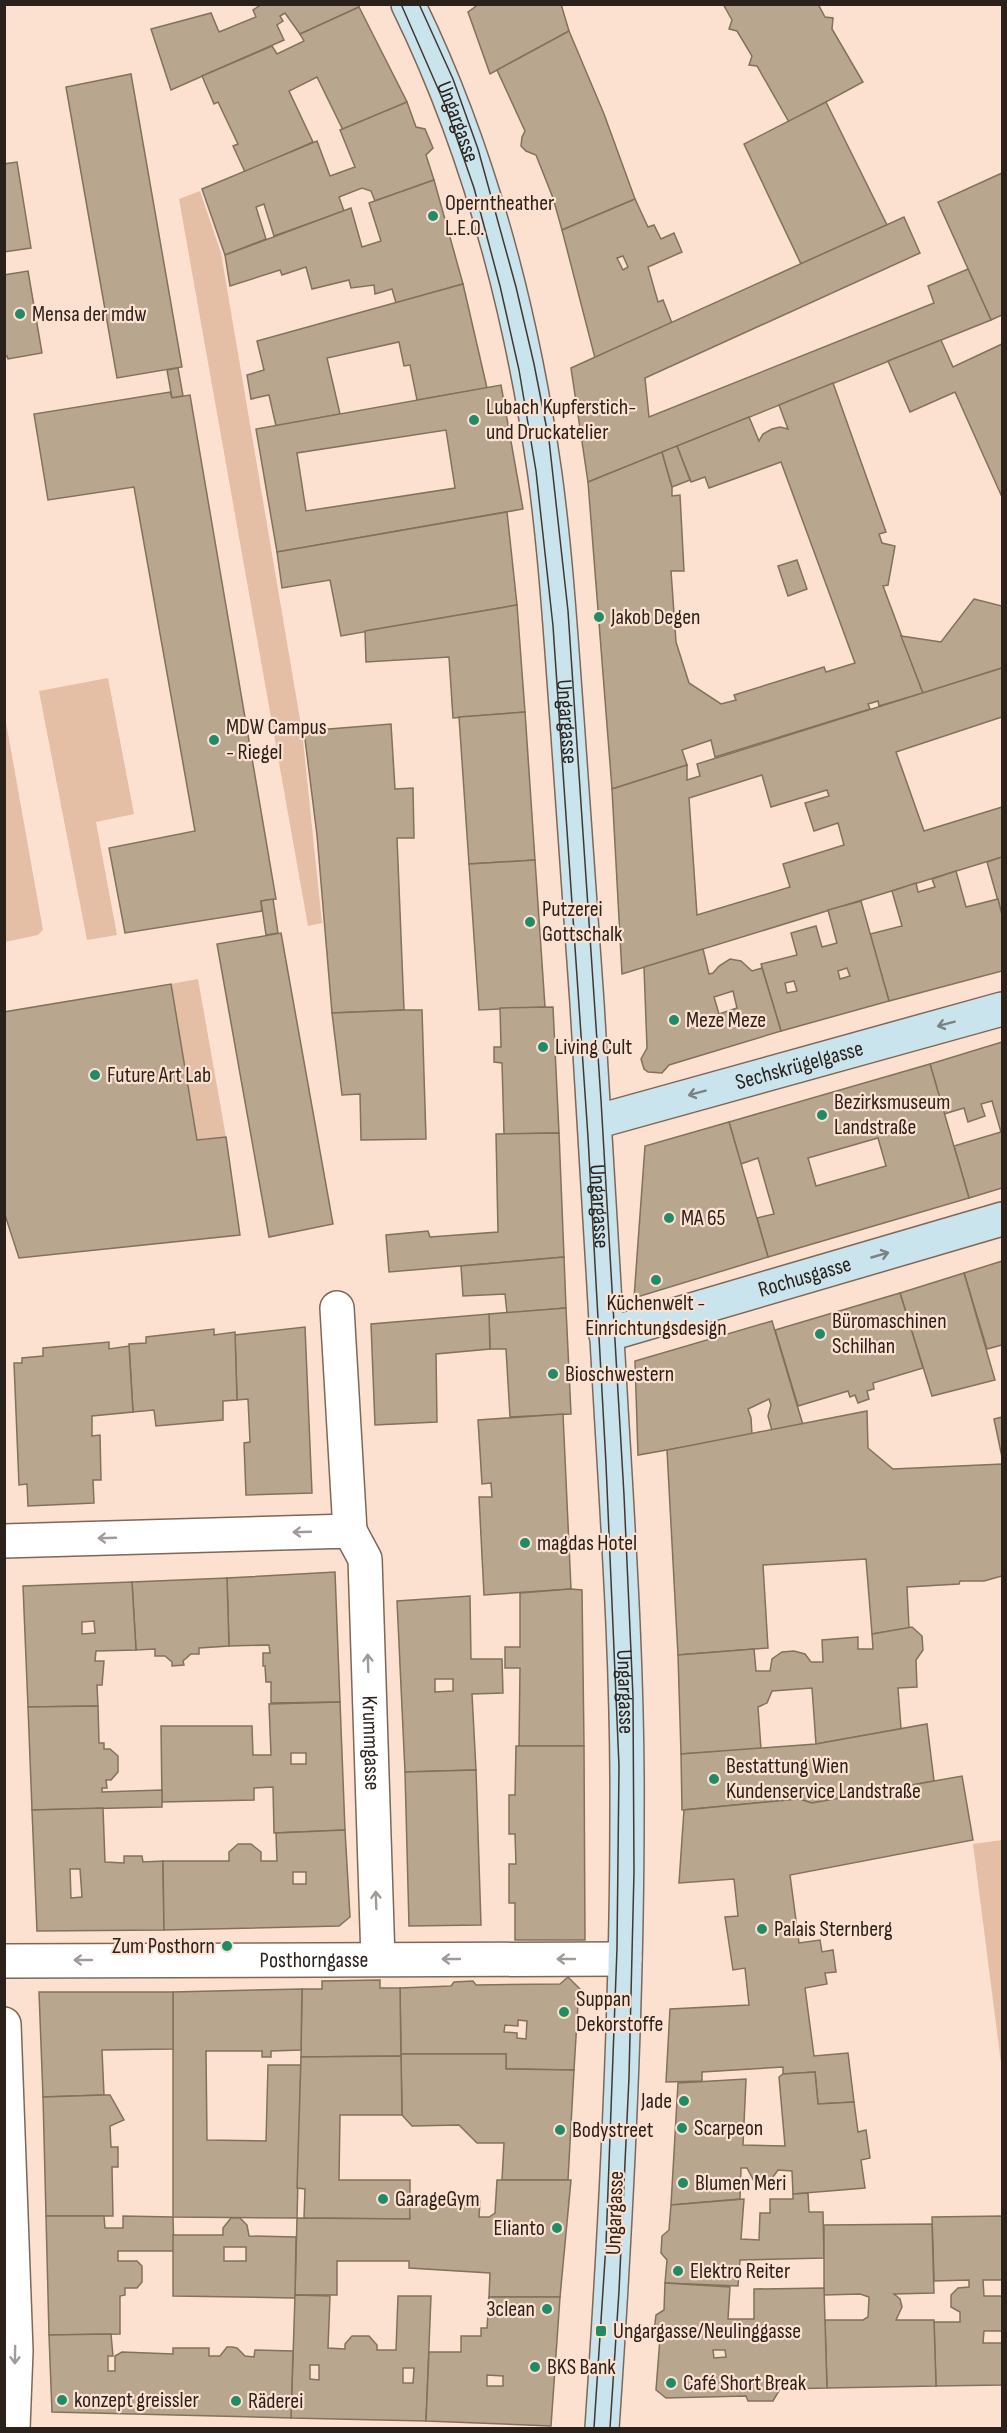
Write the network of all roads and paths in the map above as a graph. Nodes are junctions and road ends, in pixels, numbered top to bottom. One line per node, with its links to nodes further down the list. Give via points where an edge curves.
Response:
1 (408, 4): 3 (main road, Ungargasse, via 437,64 465,138 501,255 544,475 556,580)
2 (1002, 1009): 3 (main road, Sechskrügelgasse, one-way to 3)
3 (595, 1122): 6 (main road, Ungargasse)
4 (1002, 1219): 6 (main road, Rochusgasse, one-way to 4)
5 (337, 1308): 7 (street, Krummgasse)
6 (606, 1335): 10 (main road, Ungargasse, via 623,1638)
7 (350, 1531): 8 (street, one-way to 8); 9 (street, Krummgasse, one-way to 7, via 365,1559)
8 (4, 1541)
9 (378, 1959): 10 (street, Posthorngasse, one-way to 9); 11 (street, Posthorngasse, one-way to 11)
10 (625, 1959): 14 (main road, Ungargasse)
11 (4, 1960)
12 (4, 2024): 13 (street, one-way to 13, via 16,2351)
13 (13, 2428)
14 (602, 2428)

